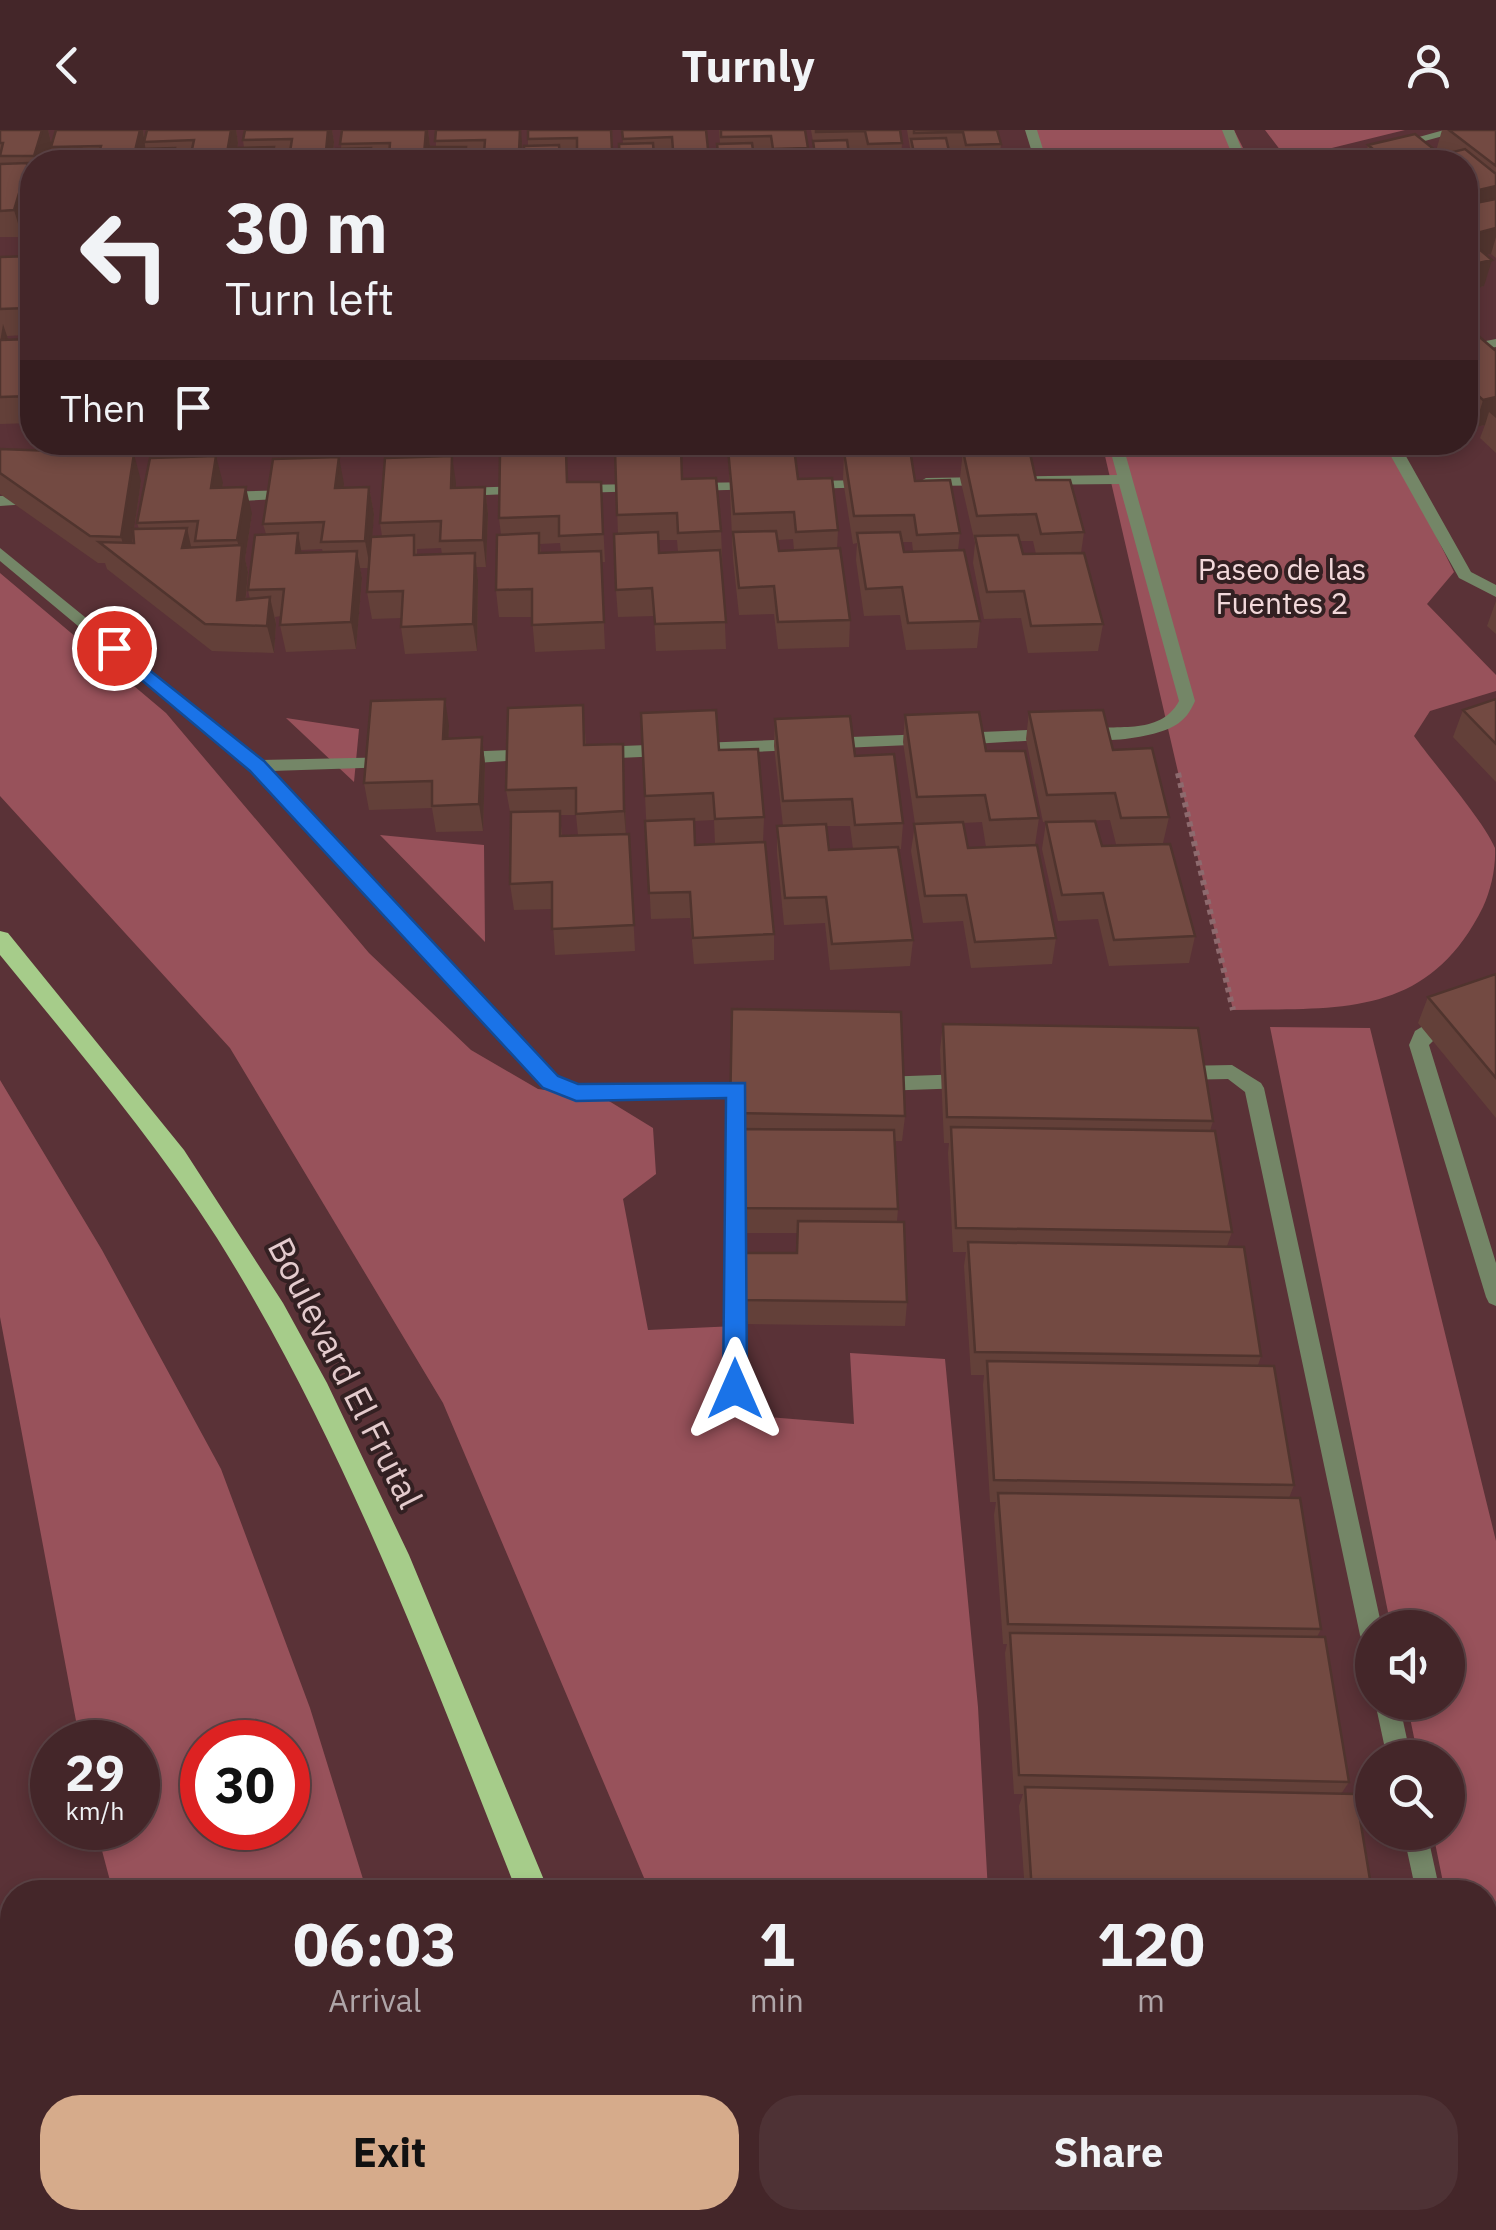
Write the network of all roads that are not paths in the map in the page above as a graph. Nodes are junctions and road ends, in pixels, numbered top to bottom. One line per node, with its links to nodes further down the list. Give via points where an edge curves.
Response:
1 (1459, 130): 2 (street)
2 (1382, 150)
3 (1118, 455): 5 (street)
4 (1397, 455): 18 (street, via 1465,575)
5 (1124, 478): 7 (street); 19 (street, via 1187,701 1166,725)
6 (887, 483): 8 (street)
7 (907, 483)
8 (789, 485)
9 (769, 486): 11 (street)
10 (651, 488): 12 (street)
11 (670, 488)
12 (434, 492)
13 (316, 495): 14 (street)
14 (197, 497)
15 (59, 500): 16 (street)
16 (0, 501)
17 (0, 553): 23 (street)
18 (1496, 592)
19 (569, 754)
20 (549, 755): 21 (street)
21 (432, 759)
22 (413, 760): 23 (street)
23 (257, 766): 29 (street, via 562,1090 737,1099)
24 (0, 939): 35 (main road, Boulevard El Frutal, via 227,1232 323,1404 422,1615)
25 (1459, 1012): 31 (street, via 1429,1029 1419,1044)
26 (1164, 1073): 33 (street, via 1232,1072 1254,1088)
27 (989, 1080): 28 (street)
28 (853, 1085)
29 (776, 1088)
30 (736, 1189): 32 (street)
31 (1496, 1297)
32 (735, 1389)
33 (1366, 1610)
34 (1419, 1850): 36 (street)
35 (528, 1880)
36 (1425, 1880)

